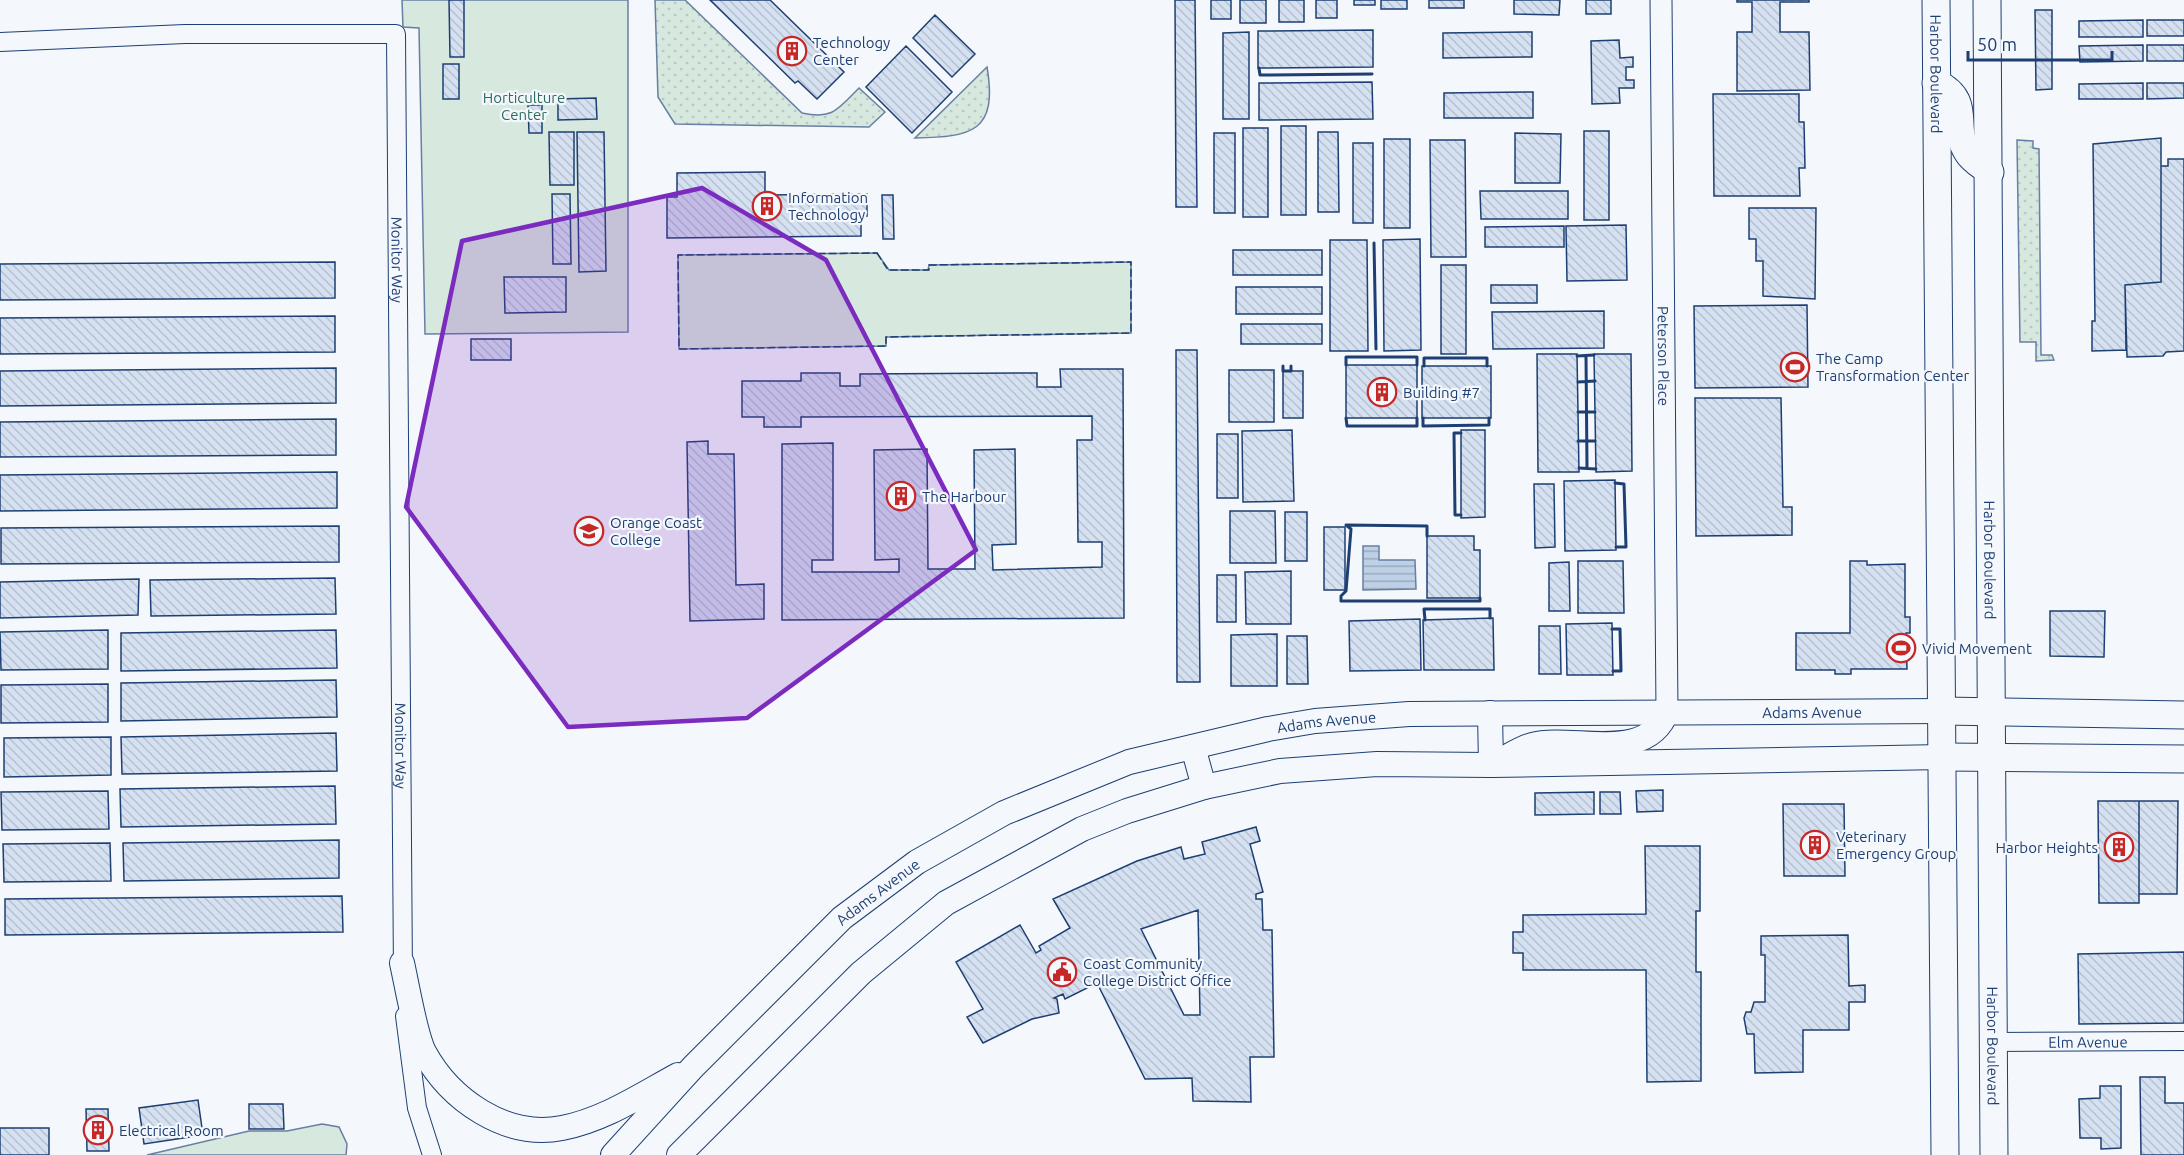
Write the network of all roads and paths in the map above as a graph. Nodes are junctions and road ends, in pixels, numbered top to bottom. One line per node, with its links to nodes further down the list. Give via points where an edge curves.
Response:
1 (1661, 0): 7 (street, Peterson Place)
2 (1936, 0): 5 (main road, Harbor Boulevard)
3 (1987, 0): 6 (main road, Harbor Boulevard)
4 (0, 42): 18 (street, Monitor Way, via 185,34 396,34)
5 (1936, 83): 6 (main road, via 1954,95 1960,107 1967,152); 8 (main road, Harbor Boulevard)
6 (1990, 172): 9 (main road, Harbor Boulevard)
7 (1667, 711): 8 (main road, Adams Avenue); 10 (main road, Adams Avenue); 16 (main road, via 1662,726 1648,736 1616,744 1533,745)
8 (1943, 711): 9 (main road, Adams Avenue); 13 (main road, Harbor Boulevard)
9 (1993, 711): 11 (main road, Adams Avenue); 14 (main road, Harbor Boulevard)
10 (1490, 713): 12 (main road, Adams Avenue, via 1315,721); 16 (main road)
11 (2184, 715)
12 (1193, 747): 17 (main road); 21 (main road, Adams Avenue, via 1129,762 1004,813 917,862 842,918)
13 (1943, 757): 14 (main road); 16 (main road); 25 (main road, Harbor Boulevard)
14 (1993, 758): 15 (main road); 20 (main road, Harbor Boulevard)
15 (2184, 759)
16 (1491, 765): 17 (main road, via 1377,764 1280,771)
17 (1204, 787): 24 (main road, via 1082,829 946,903 861,973)
18 (402, 963): 21 (main road, via 423,1050 459,1097 486,1116 540,1129 562,1128 602,1116); 22 (street, via 406,1037 417,1108)
19 (2184, 1041): 20 (street, Elm Avenue)
20 (1994, 1042): 26 (main road, Harbor Boulevard)
21 (693, 1067): 23 (main road, Adams Avenue)
22 (432, 1155)
23 (613, 1155)
24 (679, 1155)
25 (1945, 1155)
26 (1994, 1155)

